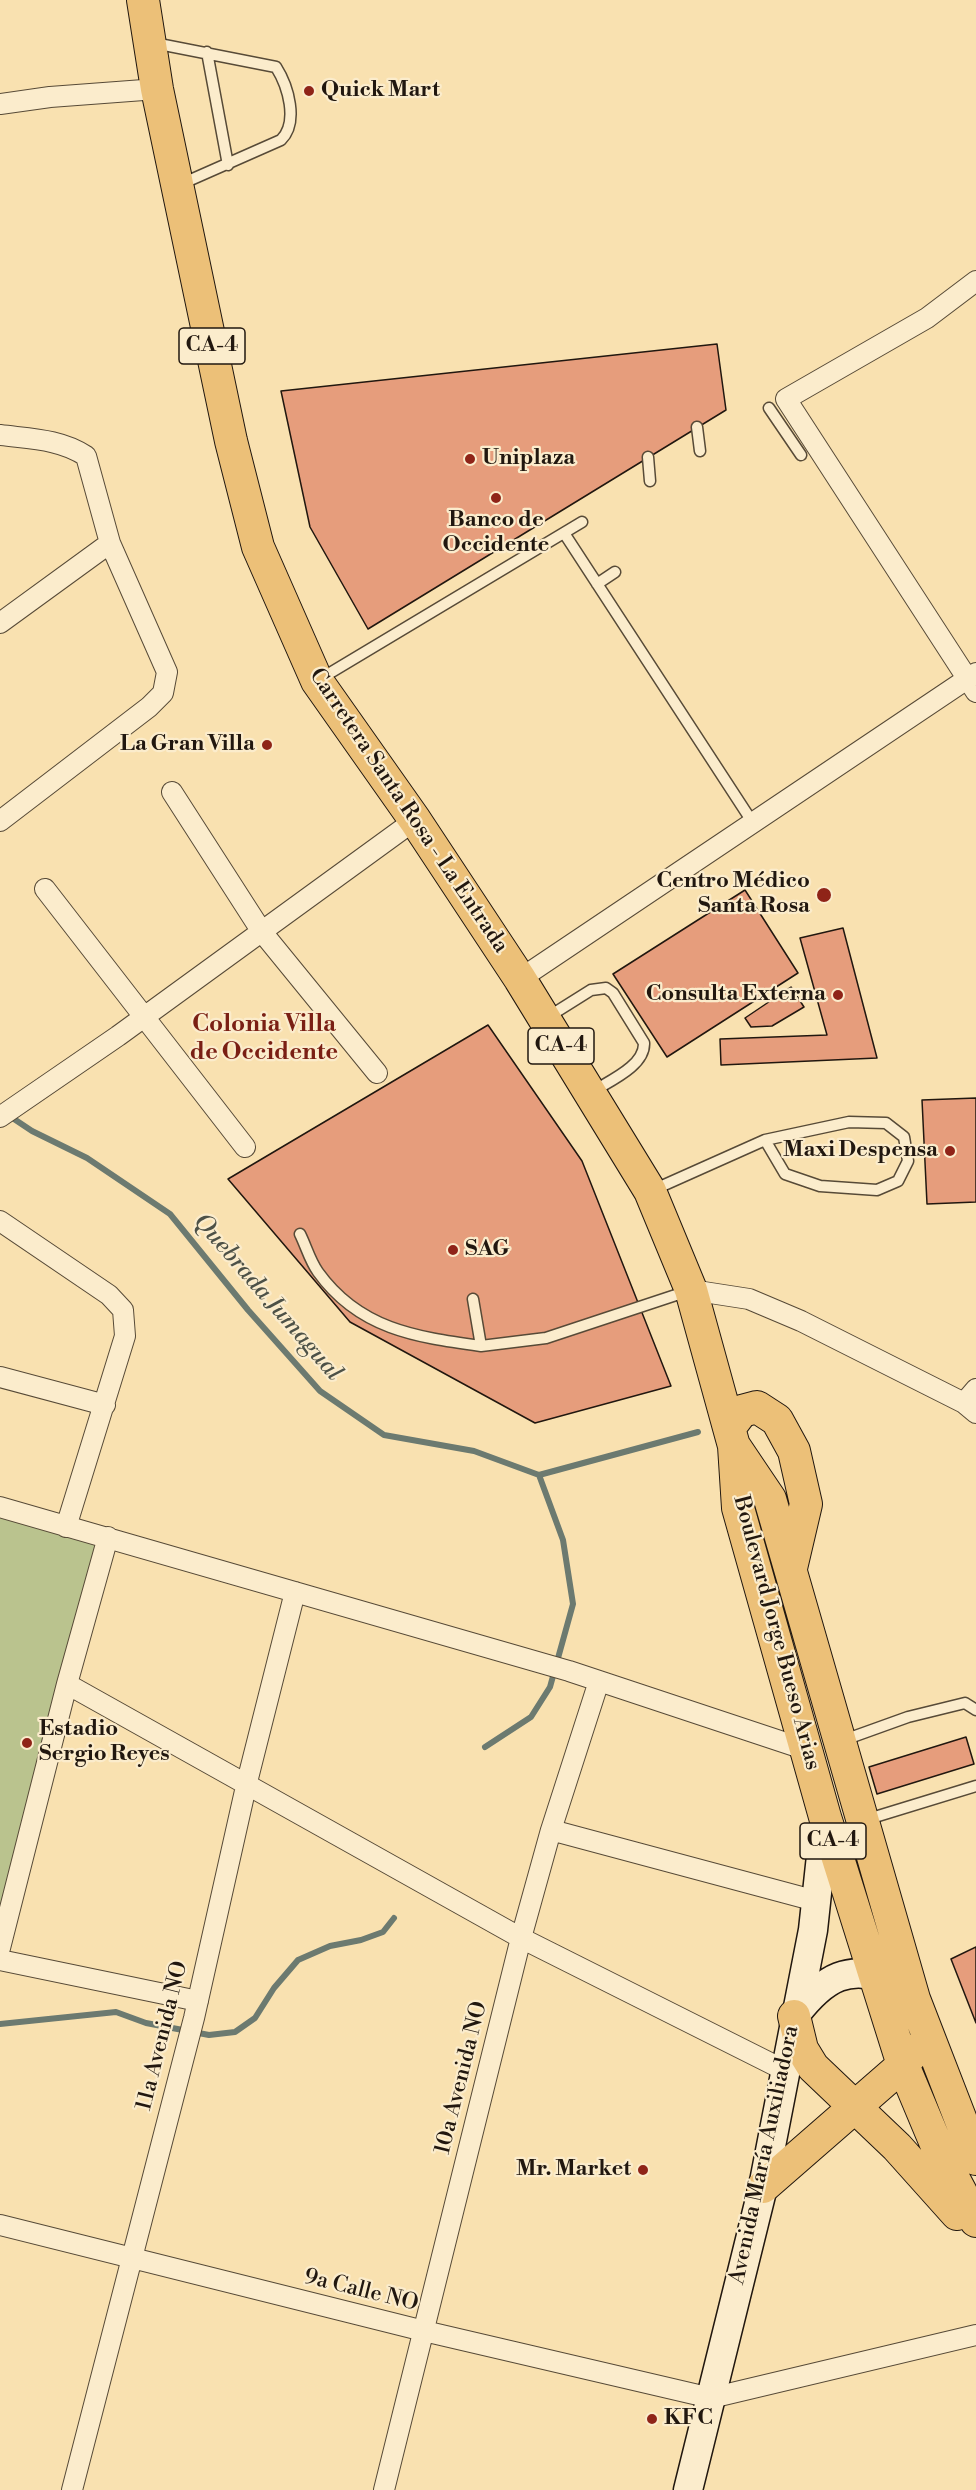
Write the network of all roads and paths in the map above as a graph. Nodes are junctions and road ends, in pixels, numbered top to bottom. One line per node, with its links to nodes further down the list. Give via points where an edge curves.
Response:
1 (143, 0): 2 (main road, Carretera Santa Rosa - La Entrada / CA-4)
2 (150, 42): 3 (lane); 4 (main road, Carretera Santa Rosa - La Entrada / CA-4)
3 (207, 52): 6 (lane); 6 (lane, via 276,67 283,79 291,122 281,140)
4 (157, 89): 5 (street); 7 (main road, Carretera Santa Rosa - La Entrada / CA-4)
5 (0, 104)
6 (228, 165): 7 (lane)
7 (179, 185): 22 (main road, Carretera Santa Rosa - La Entrada / CA-4, via 231,441 258,547)
8 (976, 281): 23 (street, via 927,318 786,399)
9 (769, 408): 13 (lane)
10 (697, 427): 12 (lane)
11 (0, 435): 18 (street, via 57,442 86,456)
12 (699, 451)
13 (801, 455)
14 (648, 457): 15 (lane)
15 (650, 481)
16 (582, 522): 17 (lane)
17 (564, 533): 20 (lane); 22 (lane)
18 (110, 543): 21 (street); 26 (street, via 167,672 163,693)
19 (615, 572): 20 (lane)
20 (597, 584): 27 (lane)
21 (0, 623)
22 (317, 681): 25 (main road, Carretera Santa Rosa - La Entrada / CA-4)
23 (973, 682): 27 (street)
24 (172, 792): 29 (street)
25 (415, 820): 29 (street); 30 (main road, Carretera Santa Rosa - La Entrada / CA-4)
26 (0, 821)
27 (753, 823): 30 (street)
28 (45, 889): 31 (street)
29 (262, 932): 31 (street); 33 (street)
30 (520, 979): 32 (main road, Carretera Santa Rosa - La Entrada / CA-4)
31 (143, 1017): 35 (street); 37 (street)
32 (545, 1019): 34 (main road, Carretera Santa Rosa - La Entrada / CA-4); 34 (lane, via 591,990 606,988 635,1028 644,1043 641,1057)
33 (377, 1073)
34 (590, 1093): 38 (main road, Carretera Santa Rosa - La Entrada / CA-4)
35 (0, 1117)
36 (765, 1140): 36 (lane, via 849,1122 886,1123 904,1137 908,1161 898,1181 877,1190 820,1186 785,1174); 38 (lane)
37 (245, 1147)
38 (650, 1191): 41 (main road, Carretera Santa Rosa - La Entrada / CA-4)
39 (0, 1221): 46 (street, via 109,1295 123,1310 125,1336)
40 (300, 1234): 43 (lane, via 318,1271 353,1310 381,1326)
41 (692, 1290): 43 (lane, via 546,1338); 45 (street, via 749,1299); 47 (main road, Carretera Santa Rosa - La Entrada / CA-4)
42 (473, 1299): 43 (lane)
43 (480, 1346)
44 (0, 1377): 46 (street)
45 (972, 1402)
46 (105, 1405): 49 (street)
47 (732, 1437): 51 (main road, Boulevard Jorge Bueso Arias / CA-4, via 770,1499); 51 (main road, via 742,1411 757,1407 777,1420 794,1451 806,1504); 57 (main road, Boulevard Jorge Bueso Arias / CA-4, via 738,1508)
48 (0, 1507): 49 (street)
49 (66, 1527): 50 (street)
50 (108, 1537): 52 (street); 54 (street)
51 (790, 1572): 56 (main road, Boulevard Jorge Bueso Arias / CA-4)
52 (295, 1592): 53 (street); 58 (street, 11a Avenida NO)
53 (599, 1681): 57 (street); 62 (street, 10a Avenida NO)
54 (67, 1684): 58 (street); 65 (street)
55 (976, 1710): 56 (lane, via 965,1704 920,1714)
56 (838, 1742): 61 (main road, Boulevard Jorge Bueso Arias / CA-4)
57 (807, 1750): 60 (main road, Boulevard Jorge Bueso Arias / CA-4)
58 (247, 1782): 64 (street); 69 (street, 11a Avenida NO)
59 (976, 1786): 61 (lane)
60 (825, 1817): 63 (street, Avenida María Auxiliadora); 67 (main road, Boulevard Jorge Bueso Arias / CA-4)
61 (861, 1822): 68 (main road, Boulevard Jorge Bueso Arias / CA-4)
62 (551, 1830): 63 (street); 64 (street, 10a Avenida NO)
63 (816, 1901): 70 (street, Avenida María Auxiliadora)
64 (521, 1938): 73 (street); 83 (street, 10a Avenida NO)
65 (0, 1948)
66 (0, 1960): 69 (street)
67 (874, 1973): 68 (street, via 896,1983); 70 (street, via 850,1972 824,1983); 72 (main road, Boulevard Jorge Bueso Arias / CA-4)
68 (914, 1999): 71 (main road, Boulevard Jorge Bueso Arias / CA-4)
69 (196, 2009): 82 (street, 11a Avenida NO)
70 (794, 2016): 73 (street, Avenida María Auxiliadora); 74 (main road, via 802,2049 813,2067)
71 (927, 2036): 72 (main road); 77 (main road, Boulevard Jorge Bueso Arias / CA-4)
72 (903, 2065): 74 (main road); 79 (main road, Boulevard Jorge Bueso Arias / CA-4, via 939,2151)
73 (786, 2071): 78 (street, Avenida María Auxiliadora)
74 (856, 2106): 75 (main road); 76 (main road)
75 (897, 2148): 76 (main road, via 857,2137 828,2140); 81 (main road)
76 (802, 2153): 78 (main road)
77 (976, 2159)
78 (762, 2187): 85 (street, Avenida María Auxiliadora)
79 (976, 2222)
80 (0, 2225): 82 (street, 9a Calle NO)
81 (976, 2235)
82 (132, 2258): 83 (street, 9a Calle NO); 86 (street, 11a Avenida NO)
83 (424, 2331): 85 (street, 9a Calle NO); 87 (street, 10a Avenida NO)
84 (976, 2335): 85 (street)
85 (711, 2398): 88 (street, Avenida María Auxiliadora)
86 (72, 2490)
87 (384, 2490)
88 (688, 2490)

